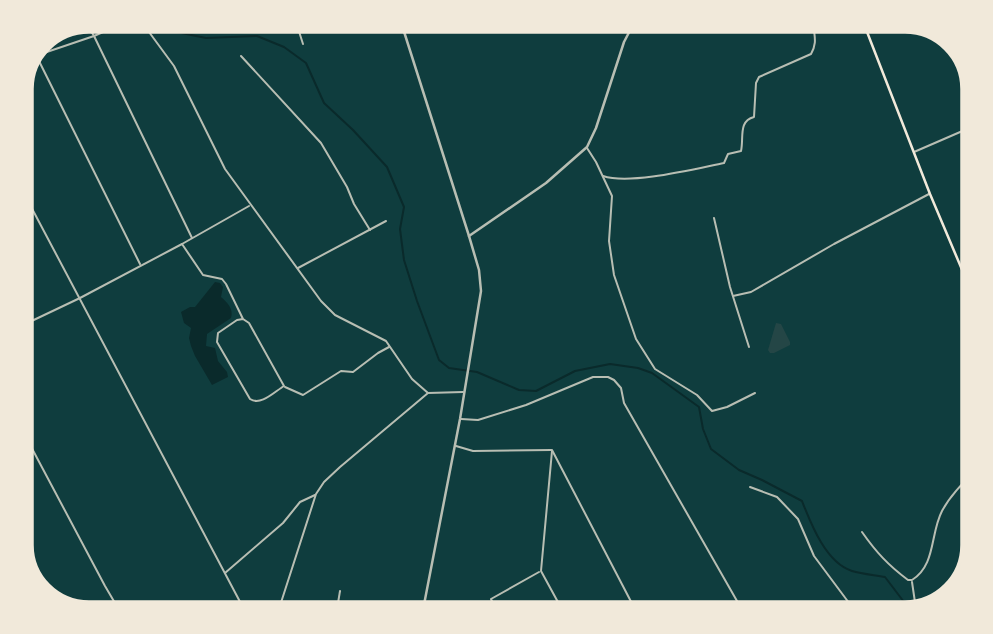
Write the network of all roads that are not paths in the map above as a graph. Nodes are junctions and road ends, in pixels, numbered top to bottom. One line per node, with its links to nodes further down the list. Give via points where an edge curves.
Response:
1 (92, 32): 9 (street)
2 (103, 32): 9 (street)
3 (149, 32): 19 (street, via 174,66 225,169)
4 (299, 32): 10 (street)
5 (404, 32): 24 (street)
6 (629, 32): 15 (street)
7 (814, 32): 17 (street, via 811,54 755,82 754,117 743,125 741,151 728,154 724,163 626,179)
8 (867, 32): 16 (main road)
9 (94, 36): 11 (street); 25 (street)
10 (303, 44)
11 (45, 52)
12 (241, 56): 23 (street, via 321,143)
13 (39, 61): 27 (street)
14 (962, 131): 16 (street)
15 (587, 147): 17 (street); 24 (street, via 546,183)
16 (914, 152): 18 (main road)
17 (601, 175): 38 (street, via 612,196 609,241 614,275 636,339 655,369 697,395 712,411)
18 (930, 194): 29 (main road); 30 (street, via 751,292)
19 (250, 205): 25 (street); 28 (street)
20 (32, 208): 31 (street)
21 (714, 218): 30 (street)
22 (386, 221): 23 (street)
23 (370, 230): 28 (street)
24 (469, 236): 37 (street, via 481,291)
25 (192, 239): 26 (street)
26 (182, 244): 27 (street); 32 (street, via 203,275 222,279)
27 (141, 266): 31 (street)
28 (298, 269): 34 (street, via 335,316)
29 (962, 270)
30 (733, 296): 35 (street)
31 (80, 298): 33 (street); 49 (street)
32 (243, 319): 36 (street); 36 (street, via 218,333 217,342 250,399 259,402)
33 (32, 321)
34 (390, 346): 36 (street, via 353,372 341,371 303,395); 39 (street)
35 (750, 347)
36 (284, 386)
37 (464, 392): 39 (street); 40 (street)
38 (755, 393)
39 (428, 394): 46 (street, via 340,467)
40 (460, 419): 41 (street); 61 (street, via 478,420 593,377 608,377 621,387 624,403)
41 (454, 446): 43 (street, via 473,451); 57 (street)
42 (32, 449): 53 (street)
43 (552, 450): 48 (street); 60 (street)
44 (962, 485): 50 (street, via 941,513 926,567)
45 (750, 487): 62 (street, via 777,497 798,519 814,556)
46 (316, 494): 49 (street, via 300,502 284,523); 55 (street)
47 (862, 532): 50 (street, via 890,566)
48 (541, 571): 58 (street); 59 (street)
49 (224, 573): 54 (street)
50 (912, 580): 52 (street)
51 (340, 591): 56 (street)
52 (915, 601)
53 (115, 602)
54 (240, 602)
55 (282, 602)
56 (338, 602)
57 (424, 602)
58 (492, 602)
59 (558, 602)
60 (631, 602)
61 (738, 602)
62 (848, 602)

